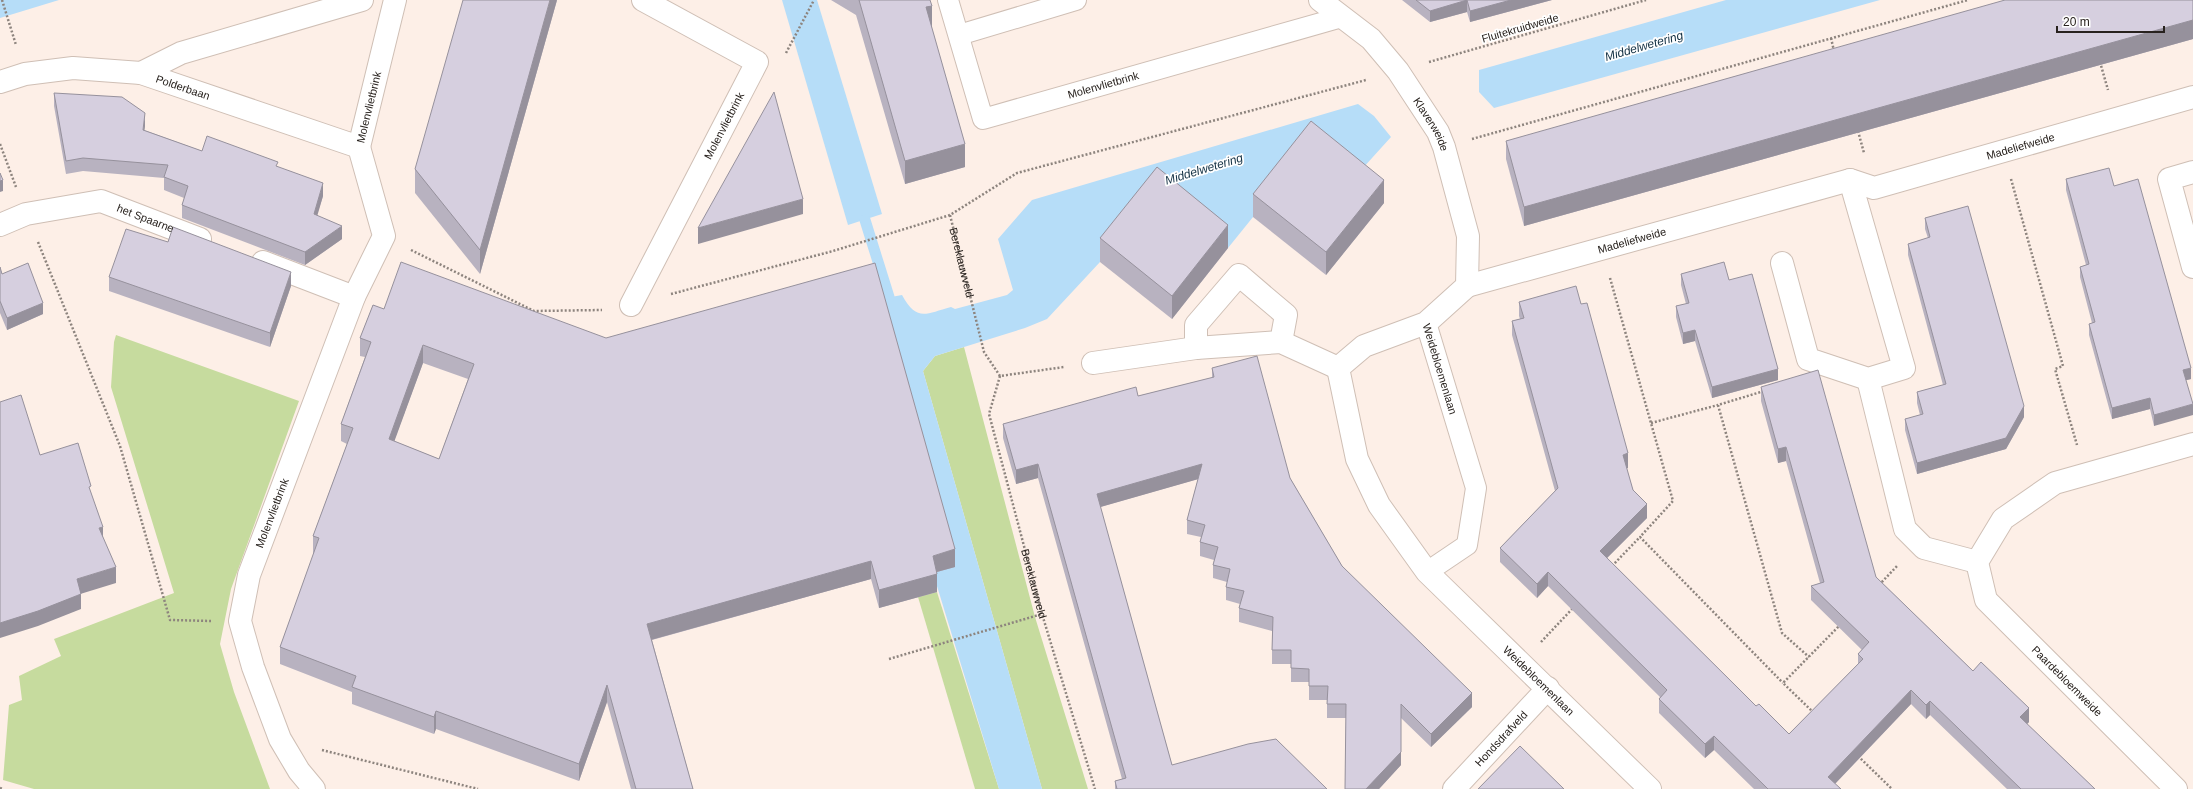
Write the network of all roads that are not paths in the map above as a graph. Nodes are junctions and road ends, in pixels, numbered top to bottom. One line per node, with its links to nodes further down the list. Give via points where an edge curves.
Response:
1 (362, 0): 9 (street, via 181,52)
2 (395, 0): 12 (street, Molenvlietbrink)
3 (643, 0): 22 (street, Molenvlietbrink, via 757,62)
4 (948, 0): 8 (lane, Molenvlietbrink)
5 (1076, 0): 8 (lane)
6 (1320, 0): 7 (street, Klaverweide)
7 (1342, 17): 8 (lane, Molenvlietbrink, via 983,119); 20 (street, Klaverweide, via 1371,39 1398,71 1438,132 1468,236)
8 (959, 35)
9 (141, 74): 10 (street, Polderbaan, via 73,68 25,74); 12 (street, Polderbaan)
10 (0, 82)
11 (2192, 101): 14 (street, Madeliefweide, via 2117,118 1874,188)
12 (359, 147): 21 (street, Molenvlietbrink, via 384,236)
13 (2193, 172): 19 (street, via 2169,179)
14 (1850, 180): 20 (street, Madeliefweide); 28 (street, via 1904,368)
15 (0, 225): 16 (street, het Spaarne, via 26,214 101,201)
16 (220, 246)
17 (242, 255): 21 (street)
18 (1782, 263): 28 (street, via 1808,359)
19 (2193, 268)
20 (1467, 286): 23 (street, Madeliefweide)
21 (354, 297): 33 (street, Molenvlietbrink, via 249,575 240,622 253,667 280,739 299,771)
22 (631, 305)
23 (1426, 323): 27 (street, Weidebloemenlaan, via 1364,346); 31 (lane, Weidebloemenlaan, via 1476,488 1466,545)
24 (1281, 342): 25 (street); 25 (street, via 1286,315 1239,275 1196,325); 27 (street)
25 (1196, 348): 26 (street)
26 (1093, 364)
27 (1338, 368): 31 (street, Weidebloemenlaan, via 1357,459 1378,505)
28 (1868, 379): 30 (street, via 1905,529 1924,548)
29 (2193, 444): 30 (street, via 2055,483 2003,519)
30 (1977, 562): 36 (street, Paardebloemweide, via 1986,600)
31 (1427, 572): 32 (street, Weidebloemenlaan)
32 (1548, 688): 34 (street, Hondsdrafveld); 35 (street, Weidebloemenlaan)
33 (314, 789)
34 (1454, 789)
35 (1650, 789)
36 (2176, 789)

